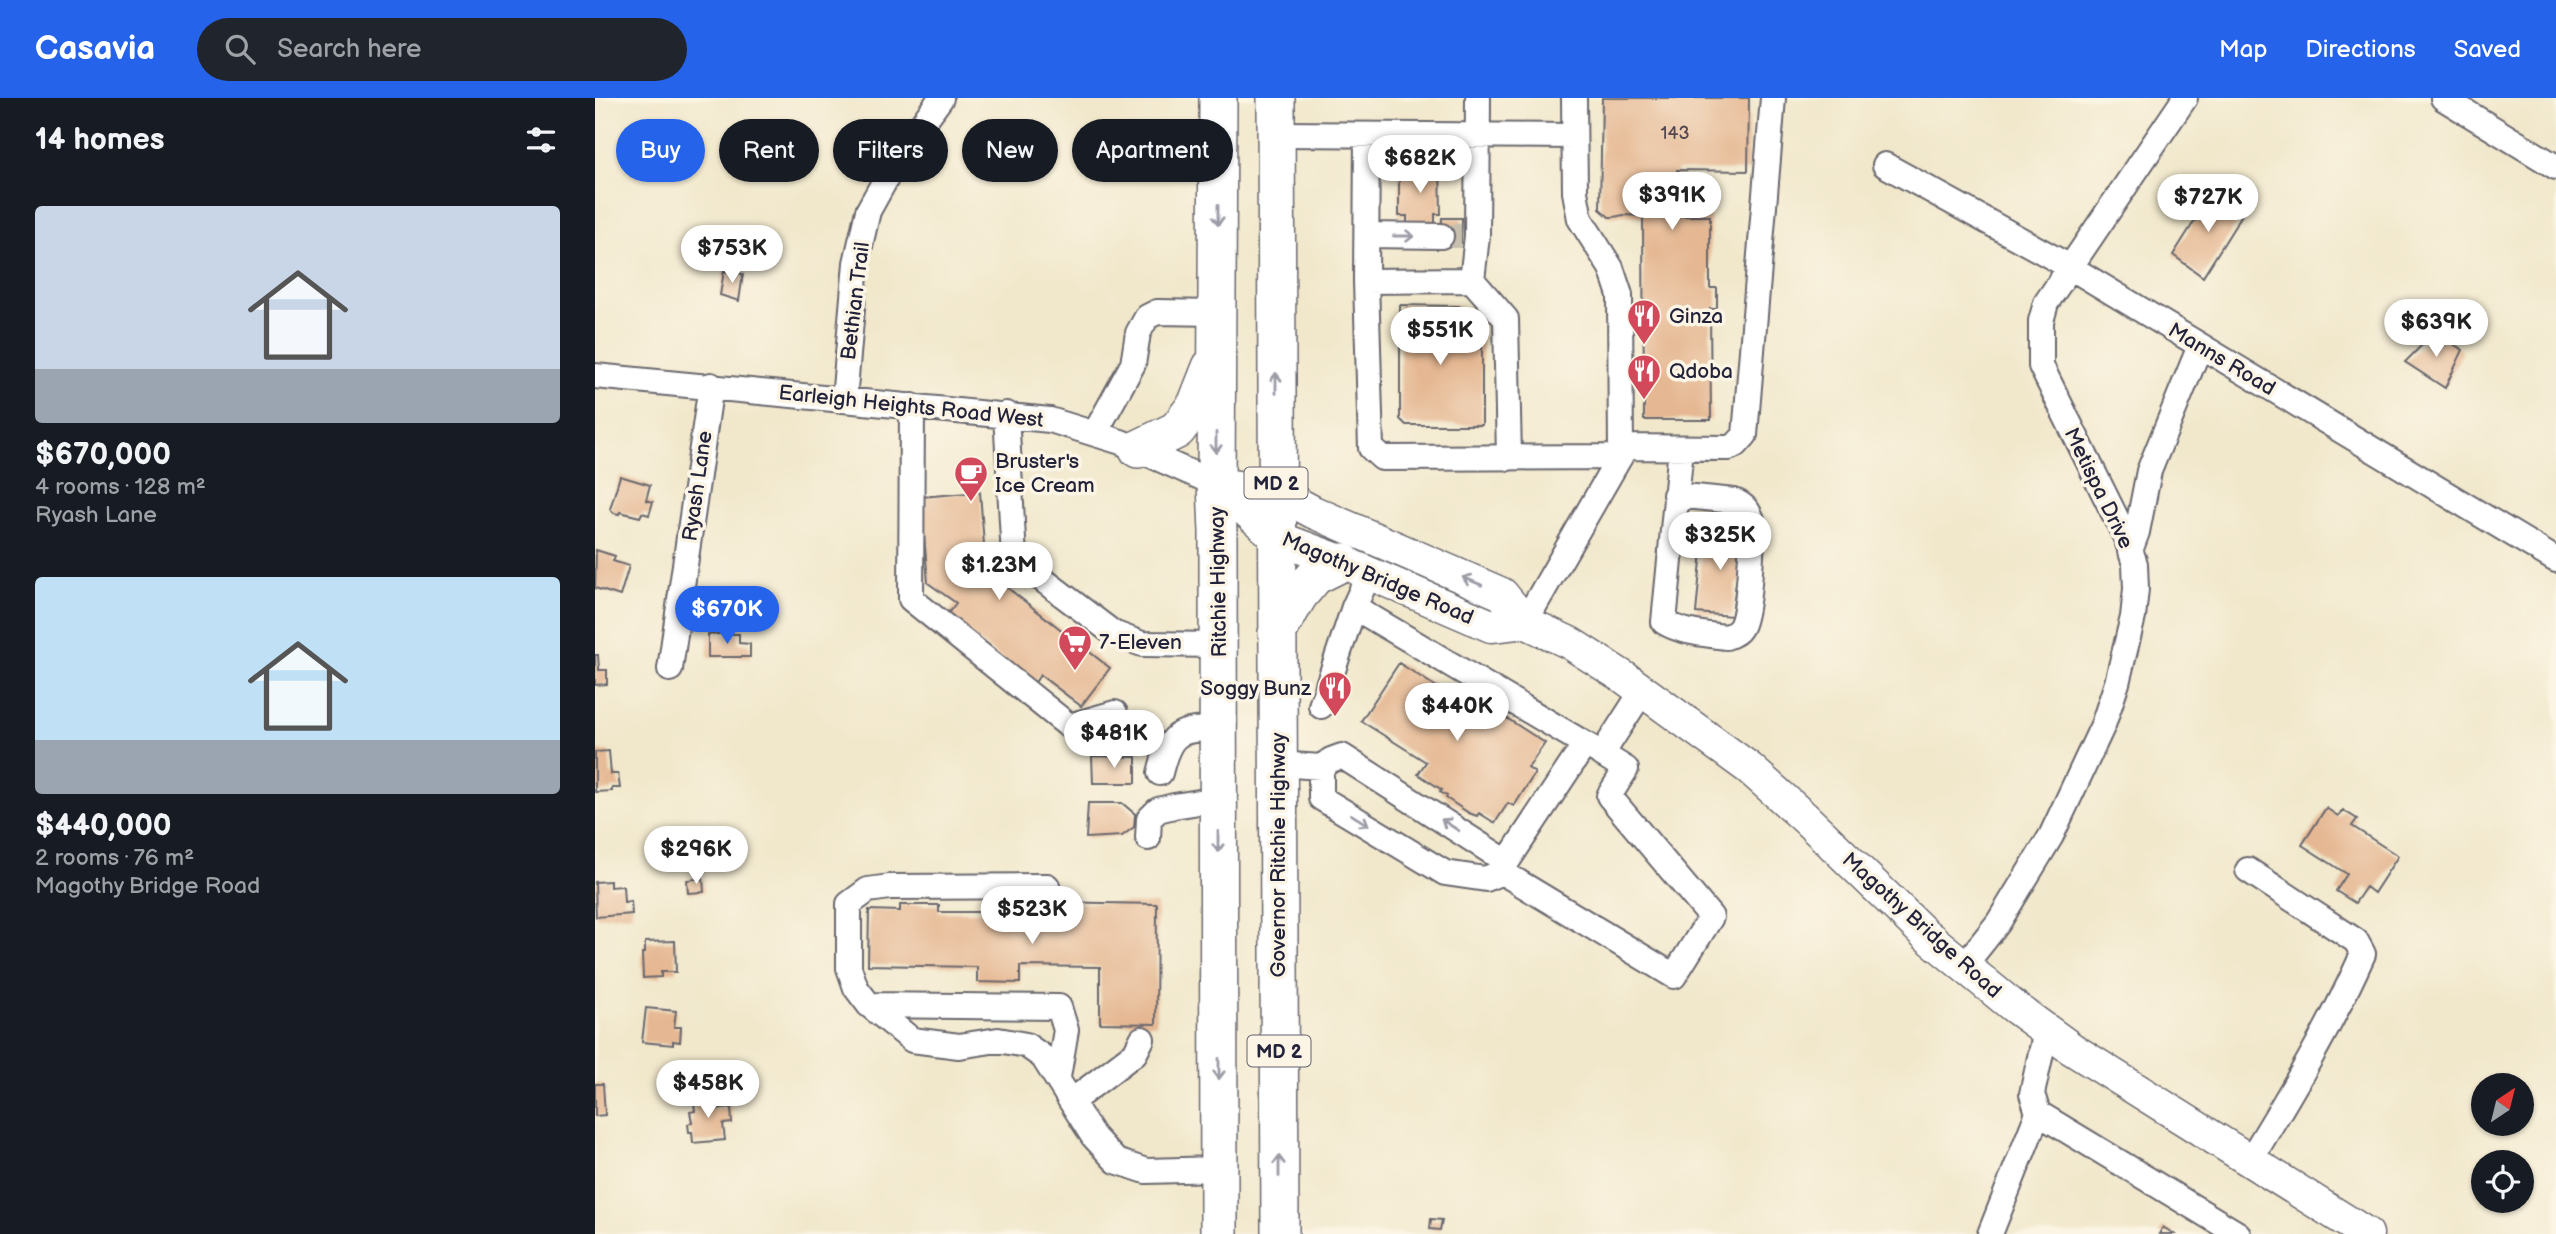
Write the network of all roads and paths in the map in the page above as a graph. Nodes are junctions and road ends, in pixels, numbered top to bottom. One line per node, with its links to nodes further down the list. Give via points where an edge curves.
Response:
1 (941, 98): 25 (street, Bethian Trail, via 898,157 868,211 856,263)
2 (1218, 98): 20 (highway, Ritchie Highway / MD 2, one-way to 20)
3 (1276, 98): 9 (highway, Governor Ritchie Highway / MD 2)
4 (1478, 98): 11 (street)
5 (1574, 98): 12 (street)
6 (1773, 98): 29 (street, via 1747,429 1741,441 1729,449)
7 (2185, 98): 17 (street, Metispa Drive)
8 (2443, 98): 14 (street)
9 (1276, 134): 10 (street); 34 (highway, Governor Ritchie Highway / MD 2, one-way to 9)
10 (1367, 135): 11 (street); 15 (street)
11 (1477, 136): 12 (street); 16 (street)
12 (1574, 136): 31 (street, via 1580,219 1611,268 1620,295)
13 (1885, 164): 17 (street, Manns Road)
14 (2556, 167)
15 (1367, 236): 16 (street, one-way to 16); 19 (street)
16 (1460, 236): 18 (street)
17 (2070, 267): 21 (street, Manns Road); 37 (street, Metispa Drive, via 2046,303 2041,321 2041,366)
18 (1472, 280): 19 (street); 32 (street, via 1506,319)
19 (1366, 281): 32 (street, via 1371,448 1382,458)
20 (1217, 313): 22 (highway, Ritchie Highway / MD 2); 28 (street, via 1157,312 1147,317 1138,333 1133,364)
21 (2200, 346): 37 (street, via 2149,471); 38 (street, Manns Road)
22 (1217, 354): 30 (highway, via 1196,405 1177,430); 33 (highway, Ritchie Highway / MD 2, one-way to 33)
23 (597, 384): 24 (street, Earleigh Heights Road West)
24 (711, 385): 25 (street, Earleigh Heights Road West); 44 (street, Ryash Lane)
25 (844, 400): 26 (street, Earleigh Heights Road West)
26 (912, 406): 27 (street, Earleigh Heights Road West); 47 (street, via 911,599 1069,726)
27 (1006, 414): 28 (street, Earleigh Heights Road West, via 1050,419); 43 (street, via 1014,558 1113,634 1142,644)
28 (1095, 433): 30 (street, Earleigh Heights Road West)
29 (1681, 448): 31 (street); 35 (street)
30 (1138, 449): 33 (street, Earleigh Heights Road West)
31 (1621, 452): 32 (street); 41 (street)
32 (1509, 458)
33 (1216, 484): 34 (main road, Magothy Bridge Road); 36 (main road, Magothy Bridge Road); 43 (highway, Ritchie Highway / MD 2)
34 (1276, 492): 36 (highway, Governor Ritchie Highway / MD 2); 41 (main road, Magothy Bridge Road, one-way to 34, via 1502,594)
35 (1675, 495): 35 (street, via 1734,501 1751,513 1745,613 1732,635 1675,629 1664,622)
36 (1276, 537): 39 (main road, Magothy Bridge Road); 42 (highway, Governor Ritchie Highway / MD 2)
37 (2130, 551): 58 (street, Metispa Drive, via 2135,564 2133,617 2102,725 2051,836 1998,923)
38 (2556, 560)
39 (1356, 568): 40 (street); 41 (main road, Magothy Bridge Road, via 1492,626); 42 (highway, via 1315,576)
40 (1354, 607): 46 (street); 49 (street)
41 (1525, 622): 45 (main road, Magothy Bridge Road, via 1570,643)
42 (1277, 634): 50 (highway, Governor Ritchie Highway / MD 2)
43 (1218, 645): 48 (highway, Ritchie Highway / MD 2)
44 (670, 669)
45 (1643, 690): 49 (street); 58 (main road, Magothy Bridge Road, via 1779,794)
46 (1321, 706)
47 (1115, 713)
48 (1219, 729): 52 (street, via 1190,729 1179,734 1166,748); 53 (highway, Ritchie Highway / MD 2)
49 (1594, 749): 55 (street); 55 (street, via 1626,769 1609,796 1711,918 1674,976)
50 (1277, 764): 51 (street); 68 (highway, Governor Ritchie Highway / MD 2, one-way to 50)
51 (1321, 767): 55 (street, one-way to 51, via 1342,756); 55 (street, one-way to 55, via 1321,797 1445,873 1486,879)
52 (1160, 773)
53 (1218, 799): 54 (street, via 1158,810 1149,819); 66 (highway, Ritchie Highway / MD 2, one-way to 66)
54 (1148, 838)
55 (1504, 866)
56 (2248, 870): 65 (street, via 2356,941 2363,954 2309,1063)
57 (1047, 886): 59 (street, via 868,890 849,904 849,968)
58 (1963, 967): 60 (main road, Magothy Bridge Road)
59 (869, 1005): 62 (street, via 912,1040 959,1046 999,1040 1026,1045 1043,1057); 62 (street, via 1059,1007 1066,1030)
60 (2046, 1030): 64 (street, via 2032,1094); 65 (main road, Magothy Bridge Road)
61 (1142, 1040): 63 (street, via 1135,1053)
62 (1058, 1077): 63 (street)
63 (1072, 1101): 66 (street, via 1093,1136 1116,1161 1146,1171)
64 (2038, 1113): 69 (street); 70 (street)
65 (2250, 1160): 71 (main road, Magothy Bridge Road)
66 (1219, 1170): 67 (highway, Ritchie Highway / MD 2)
67 (1219, 1234)
68 (1280, 1234)
69 (1990, 1234)
70 (2238, 1234)
71 (2367, 1234)

